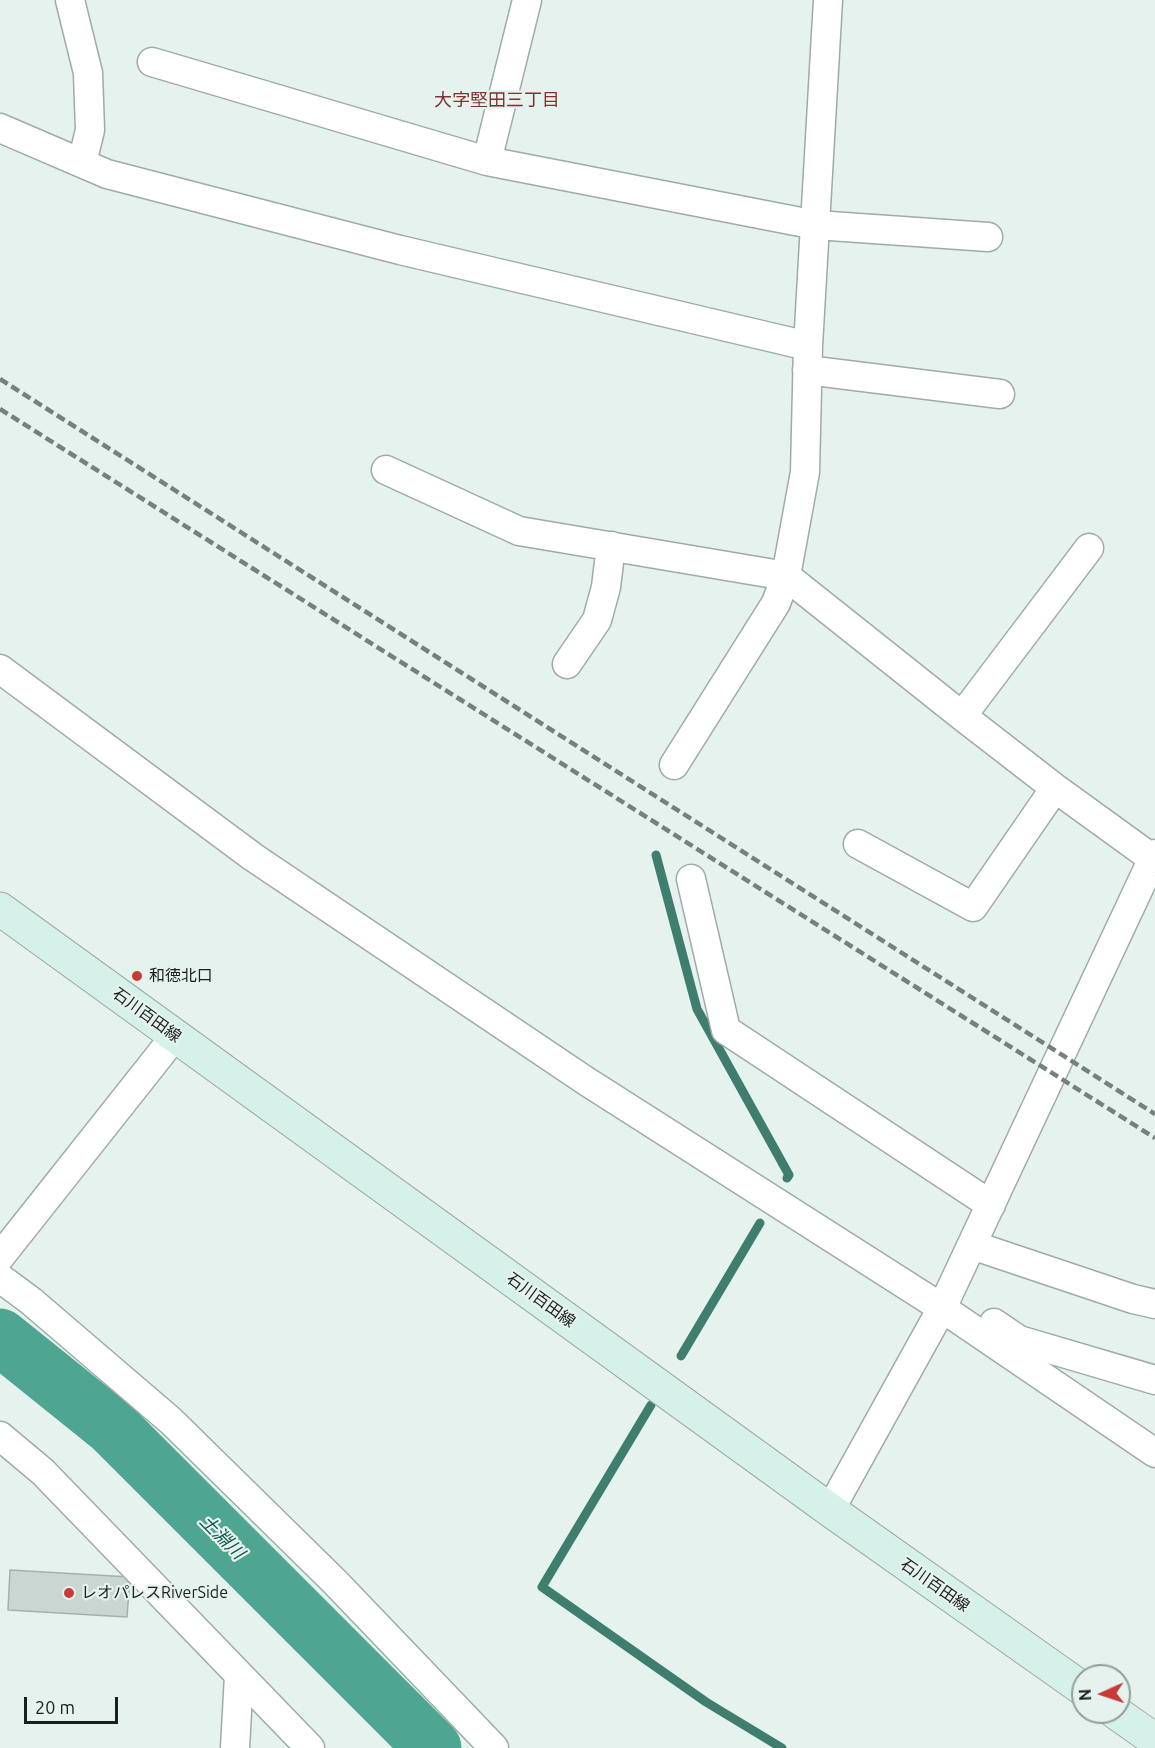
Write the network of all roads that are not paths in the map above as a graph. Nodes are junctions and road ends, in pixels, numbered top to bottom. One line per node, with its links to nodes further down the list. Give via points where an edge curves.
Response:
1 (70, 0): 7 (street, via 88,73 90,130)
2 (527, 0): 6 (street)
3 (828, 0): 8 (street)
4 (152, 62): 6 (street)
5 (0, 128): 7 (street)
6 (487, 161): 8 (street)
7 (82, 163): 10 (street, via 107,174)
8 (816, 225): 9 (street); 10 (street)
9 (988, 237)
10 (808, 358): 11 (street); 15 (street, via 805,472)
11 (1000, 394)
12 (386, 470): 13 (street, via 519,531)
13 (611, 546): 15 (street); 16 (street, via 597,620)
14 (1089, 548): 18 (street)
15 (786, 576): 18 (street); 19 (street, via 776,603)
16 (567, 664)
17 (0, 669): 30 (street, via 332,911 586,1081)
18 (962, 716): 20 (street)
19 (674, 765)
20 (1055, 788): 21 (street, via 973,907); 22 (street)
21 (858, 844)
22 (1154, 856): 26 (street)
23 (691, 879): 26 (street, via 726,1030)
24 (0, 909): 25 (main road, 石川百田線)
25 (175, 1035): 28 (street); 35 (main road, 石川百田線)
26 (991, 1205): 27 (street)
27 (972, 1245): 30 (street); 31 (street)
28 (0, 1257)
29 (0, 1278): 42 (street, via 171,1421 335,1582)
30 (945, 1302): 32 (street, via 1019,1340); 34 (street); 35 (street)
31 (1155, 1304)
32 (1155, 1380)
33 (0, 1436): 36 (street, via 43,1472)
34 (1155, 1453)
35 (830, 1510): 37 (main road, 石川百田線)
36 (240, 1675): 40 (street); 41 (street)
37 (1071, 1681)
38 (1131, 1723): 39 (main road)
39 (1155, 1740)
40 (235, 1748)
41 (310, 1748)
42 (494, 1748)

